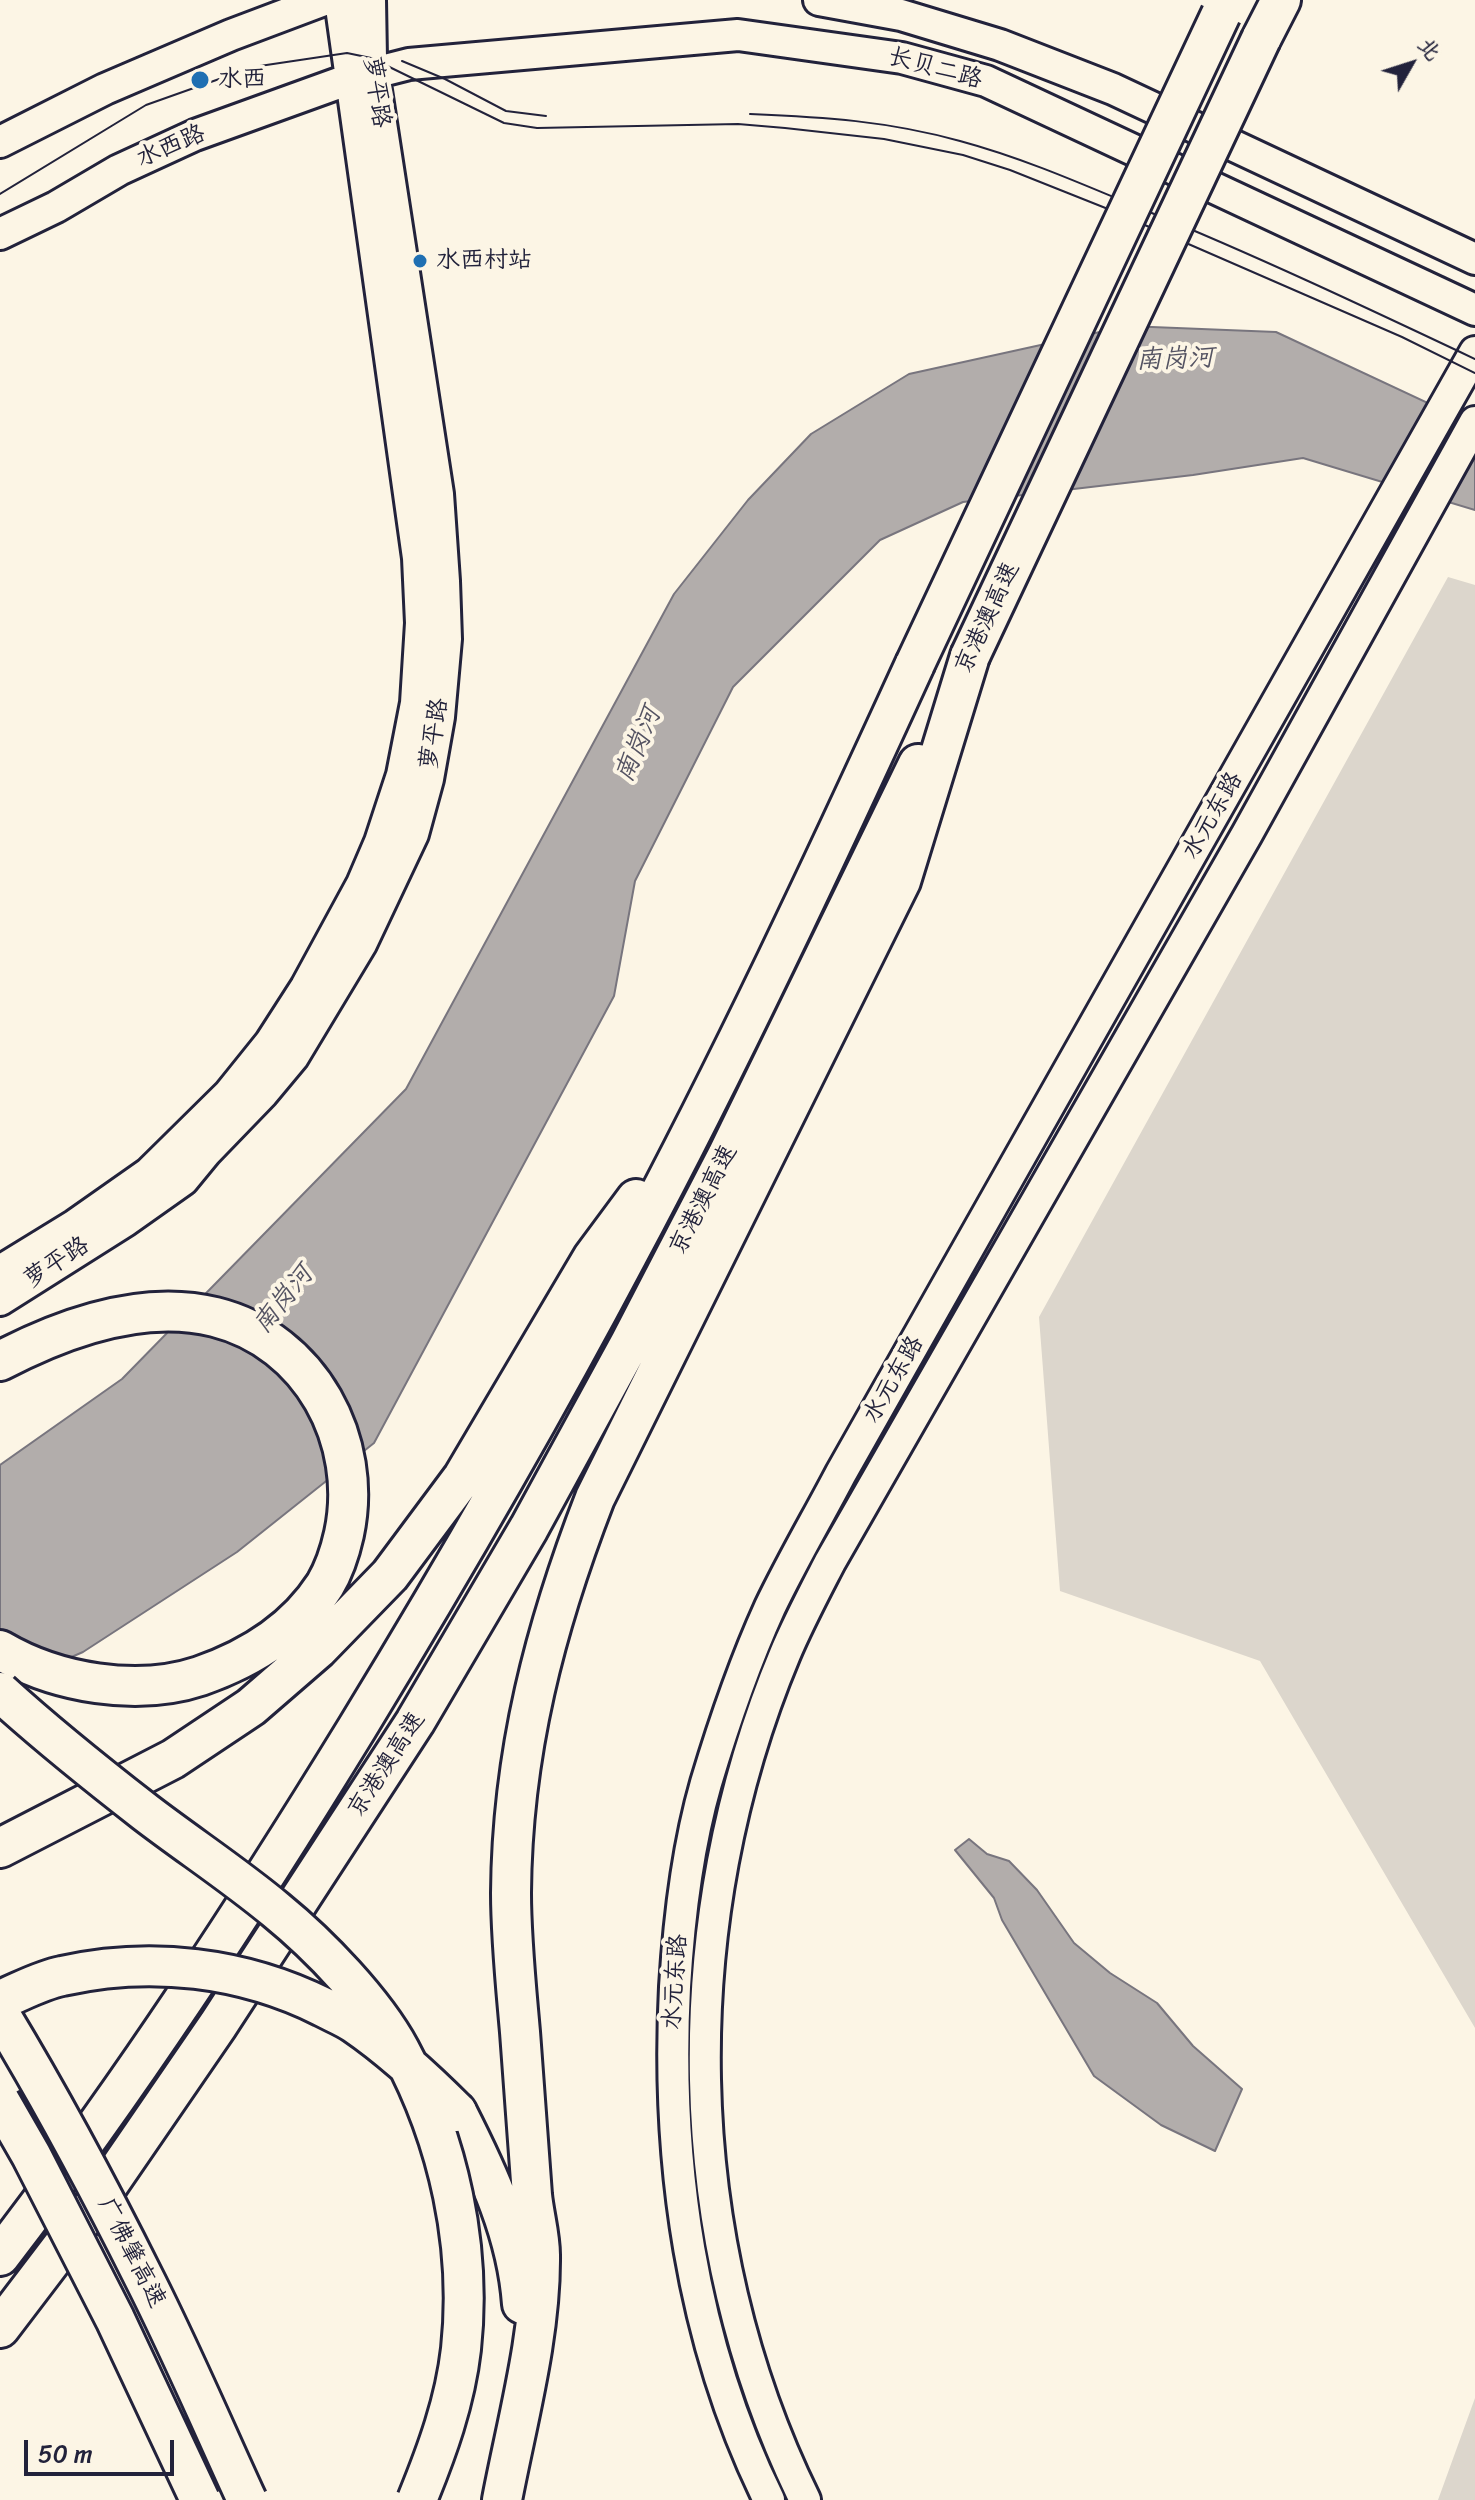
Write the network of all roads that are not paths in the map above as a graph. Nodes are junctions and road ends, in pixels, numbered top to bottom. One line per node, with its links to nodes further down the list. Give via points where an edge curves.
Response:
1 (324, 0): 8 (main road, via 105,89)
2 (340, 0): 7 (main road, 萝平路)
3 (370, 0): 7 (main road, 萝平路, via 370,48)
4 (819, 0): 10 (main road, 长贝二路, via 901,15 1000,45 1113,89)
5 (1281, 0): 14 (highway, 京港澳高速, bridge)
6 (1225, 7): 15 (highway, 京港澳高速, bridge, via 844,820)
7 (361, 76): 9 (main road, 水西路, via 195,135); 11 (main road, 长贝二路, via 409,64 738,35 902,58 986,81); 16 (main road, 萝平路, via 418,558 416,703 402,775 362,884 306,987 229,1094 149,1173); 17 (main road, 萝平路, via 438,494 444,581 446,639 439,717 413,834 361,944 293,1057 263,1093 183,1180)
8 (0, 142)
9 (0, 234)
10 (1475, 259)
11 (1475, 310)
12 (1475, 352): 32 (main road, 水元东路, via 834,1486 770,1608 725,1723 705,1786 678,1938 672,2050 675,2149 691,2262 710,2344)
13 (1475, 422): 33 (main road, 水元东路, via 1247,834 830,1562 761,1718 724,1854 712,1931 704,2059 715,2209 736,2310 761,2397)
14 (970, 656): 26 (highway, 京港澳高速, via 720,1170 473,1624 218,2025 102,2194); 27 (highway, via 901,881 595,1498 546,1638 519,1775 511,1893 540,2252)
15 (702, 1110): 21 (highway, via 593,1257 463,1477 390,1575 318,1649 251,1707 173,1759); 25 (highway, 京港澳高速, via 523,1449 432,1606 280,1854 145,2056)
16 (0, 1271)
17 (0, 1300)
18 (0, 1361): 19 (highway, via 81,1326 155,1312 216,1317 249,1330 287,1354 326,1403 348,1465 349,1512 340,1552 305,1612 254,1652 225,1667 150,1686 116,1684 44,1670)
19 (0, 1650)
20 (0, 1692): 30 (highway, bridge, via 145,1812 277,1910 343,1975 400,2049 440,2145 454,2201 464,2299 453,2395)
21 (0, 1848)
22 (0, 2000): 27 (highway, bridge, via 59,1976 109,1967 174,1966 235,1974 292,1992 353,2022 410,2065 457,2112 491,2180 522,2300)
23 (0, 2014): 29 (highway, 广佛肇高速, bridge, via 95,2181)
24 (0, 2101): 28 (highway, 广佛肇高速, bridge, via 115,2319)
25 (0, 2256)
26 (0, 2328)
27 (523, 2391): 31 (highway)
28 (200, 2500)
29 (247, 2500)
30 (417, 2500)
31 (502, 2500)
32 (769, 2500)
33 (805, 2500)

